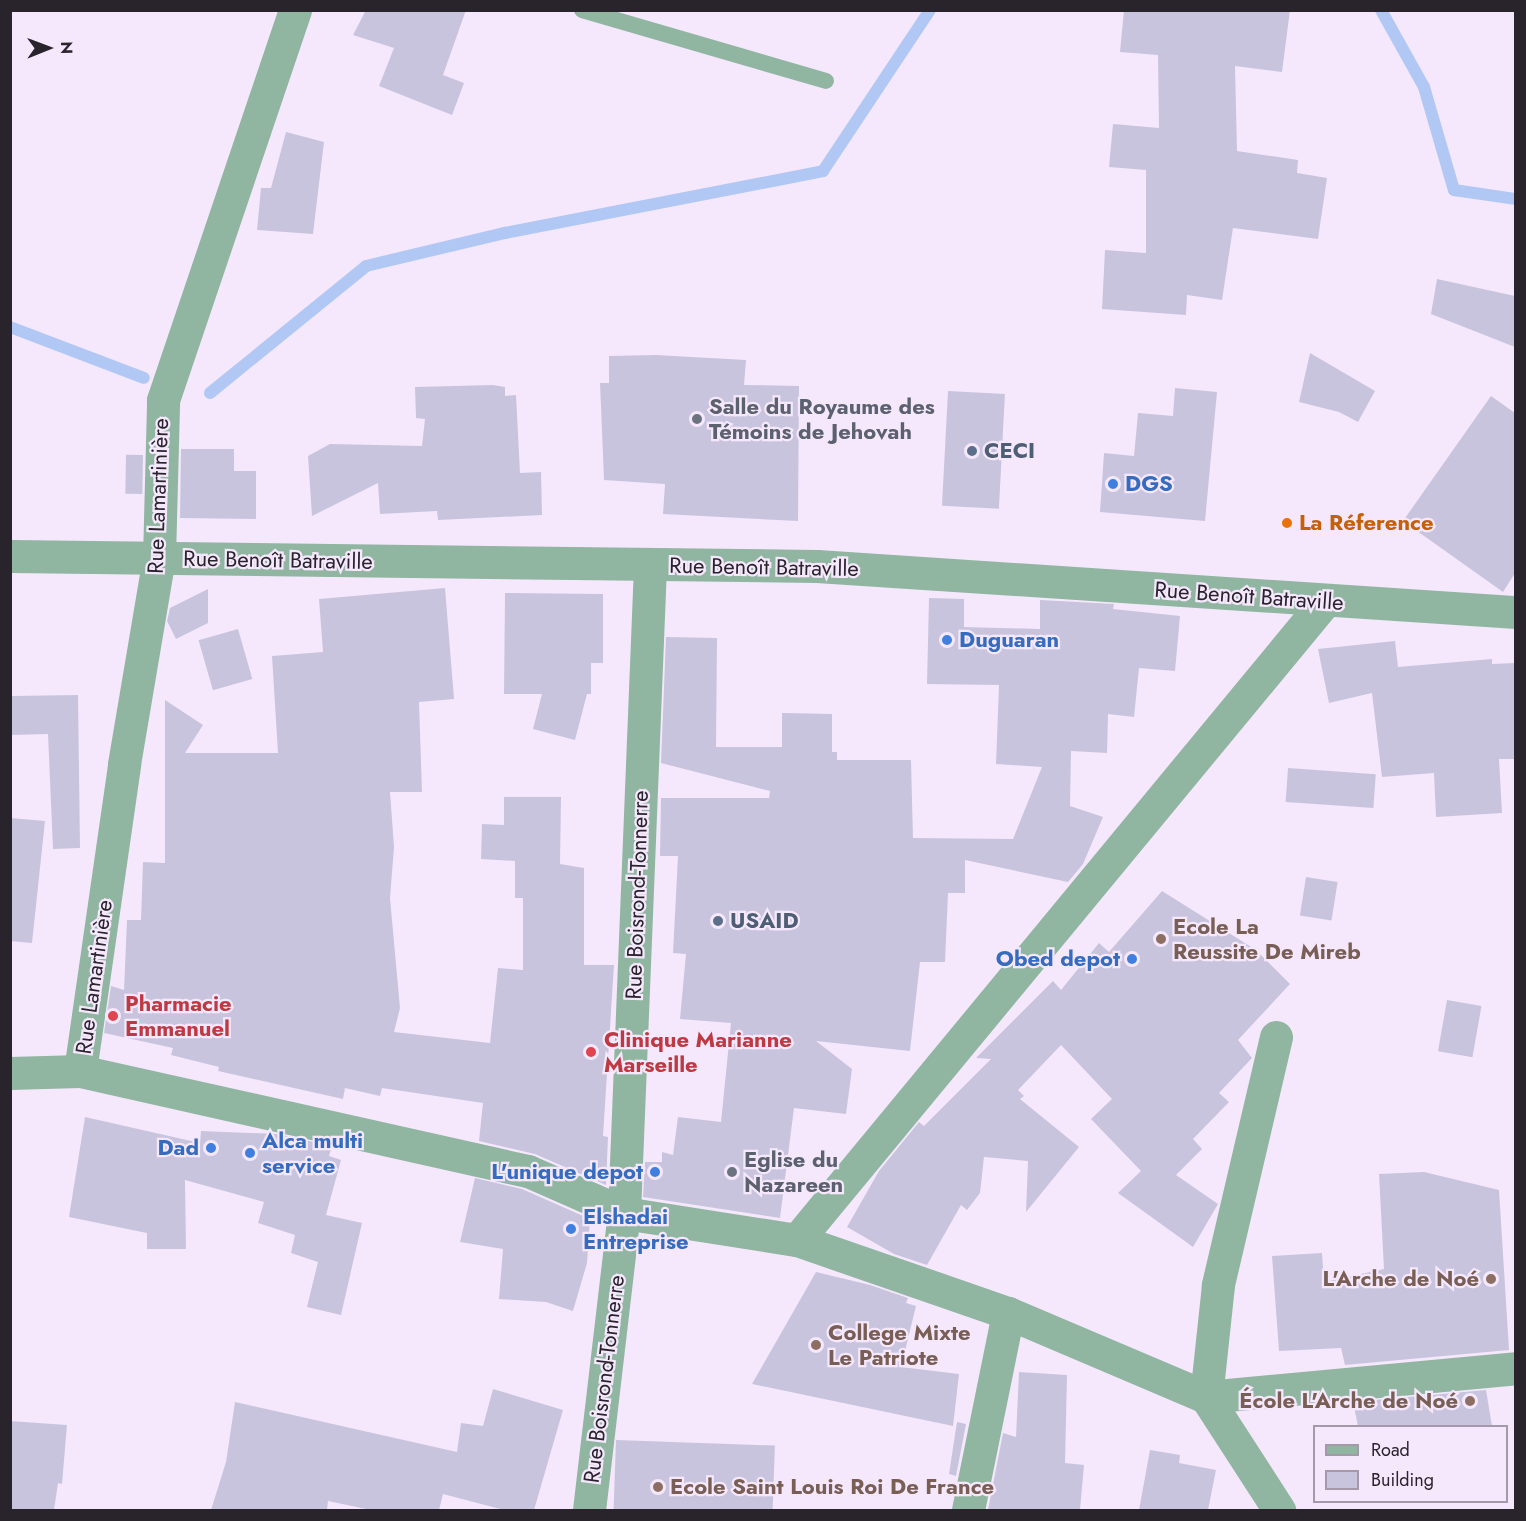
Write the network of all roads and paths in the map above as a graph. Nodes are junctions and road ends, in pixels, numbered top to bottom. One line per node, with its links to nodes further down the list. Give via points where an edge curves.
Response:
1 (295, 10): 5 (street, Rue Lamartinière, via 163,400)
2 (582, 10): 3 (lane)
3 (826, 81)
4 (10, 556): 5 (street, Rue Benoît Batraville)
5 (159, 558): 6 (street, Rue Benoît Batraville); 10 (street, Rue Lamartinière, via 124,764)
6 (650, 565): 7 (street, Rue Benoît Batraville, via 817,566); 12 (street, Rue Boisrond-Tonnerre)
7 (1325, 601): 8 (street, Rue Benoît Batraville); 13 (street)
8 (1515, 612)
9 (1276, 1037): 16 (street, via 1218,1285)
10 (80, 1071): 11 (street); 12 (street, via 528,1171)
11 (10, 1073)
12 (624, 1213): 13 (street); 18 (street, Rue Boisrond-Tonnerre)
13 (797, 1240): 14 (street)
14 (1008, 1313): 16 (street); 19 (street)
15 (1515, 1368): 16 (street)
16 (1206, 1397): 17 (street)
17 (1270, 1505)
18 (589, 1510)
19 (968, 1510)

